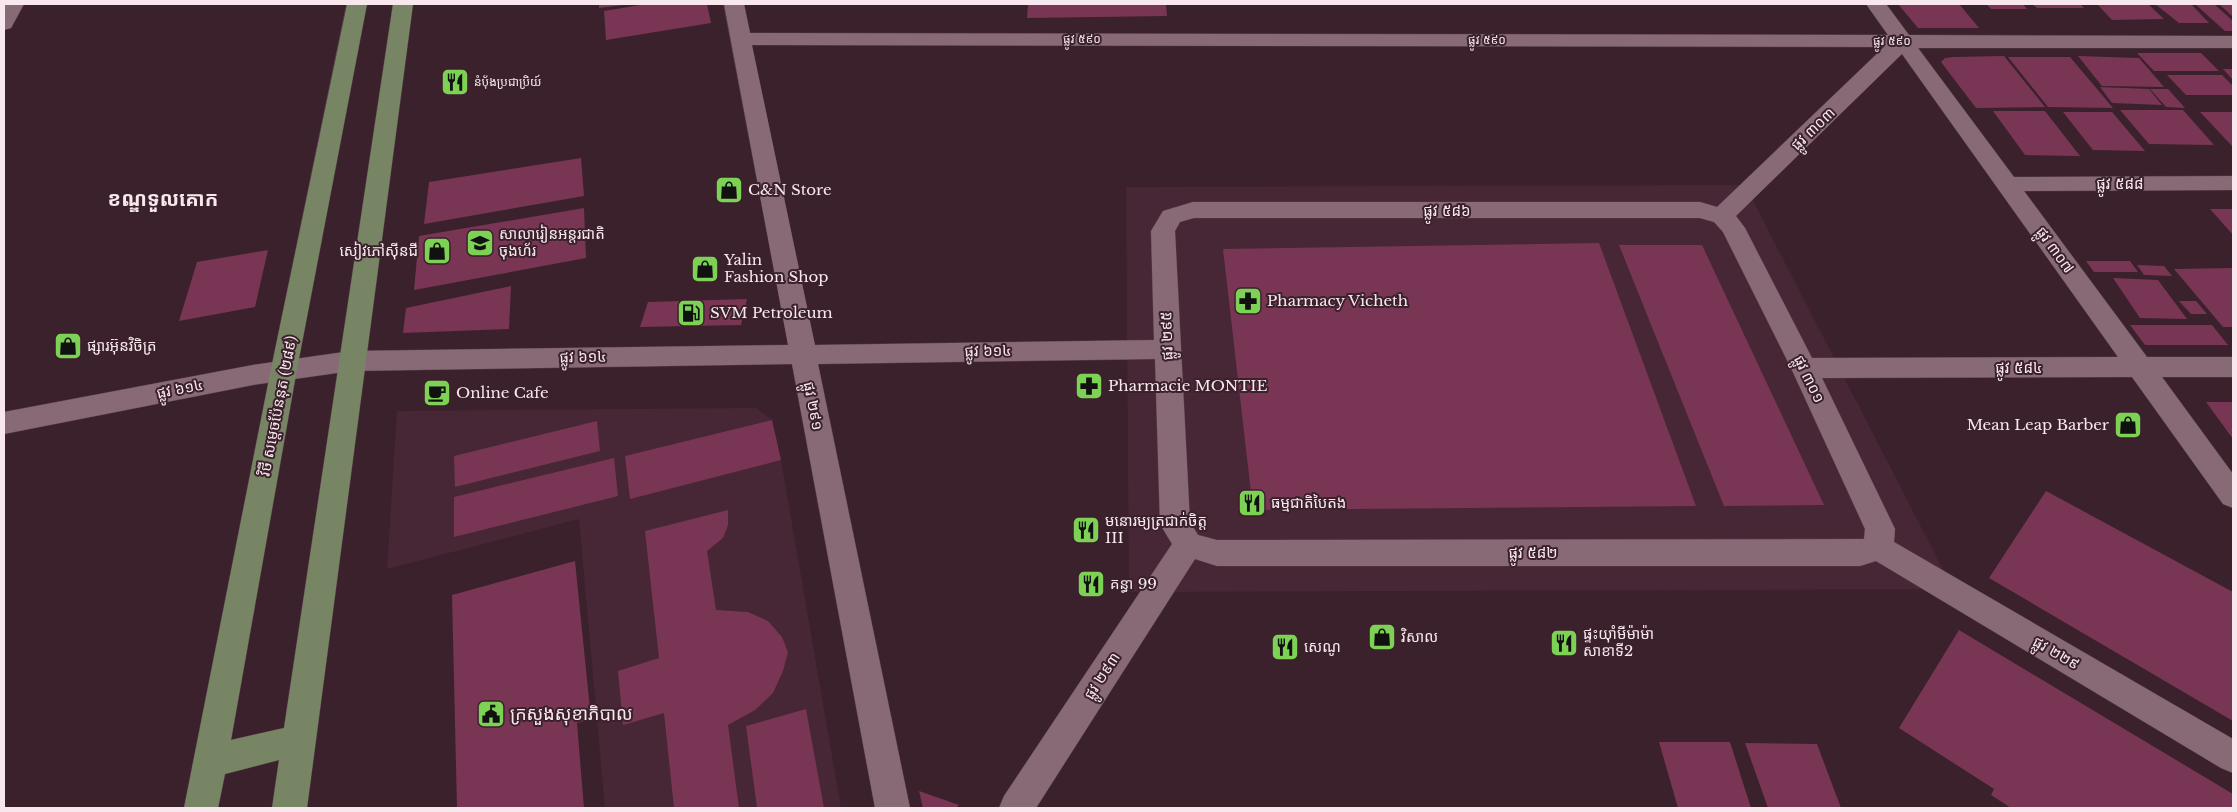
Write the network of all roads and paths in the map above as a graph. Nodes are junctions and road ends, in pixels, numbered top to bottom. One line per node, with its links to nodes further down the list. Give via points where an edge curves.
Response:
1 (14, 4): 6 (street)
2 (357, 4): 20 (main road, វិថី សម្តេចប៉ែននុត (២៨៩))
3 (403, 4): 16 (main road)
4 (734, 4): 7 (street, ផ្លូវ ២៩១)
5 (1876, 4): 8 (street, ផ្លូវ ៣០៧)
6 (4, 24)
7 (741, 39): 8 (street, ផ្លូវ ៥៩០); 15 (street, ផ្លូវ ២៩១)
8 (1903, 41): 9 (street, ផ្លូវ ៥៩០); 11 (street, ផ្លូវ ៣០៧); 12 (street, ផ្លូវ ៣០៣)
9 (2233, 42)
10 (2233, 183): 11 (street, ផ្លូវ ៥៨៨)
11 (2007, 184): 19 (street, ផ្លូវ ៣០៧)
12 (1722, 216): 13 (street, ផ្លូវ ៥៨៦, via 1700,210 1193,210); 18 (street, ផ្លូវ ៣០១, via 1733,228)
13 (1171, 217): 14 (street, ផ្លូវ ២៩៥, via 1162,231)
14 (1167, 348): 15 (street, ផ្លូវ ៦១៤); 23 (street, ផ្លូវ ២៩៥, via 1175,524)
15 (803, 353): 16 (street, ផ្លូវ ៦១៤); 30 (street, ផ្លូវ ២៩១)
16 (351, 361): 20 (street, ផ្លូវ ៦១៤); 25 (main road)
17 (2233, 367): 19 (street, ផ្លូវ ៥៨៤)
18 (1804, 368): 19 (street, ផ្លូវ ៥៨៤); 24 (street, ផ្លូវ ៣០១, via 1880,529)
19 (2140, 368): 22 (street, ផ្លូវ ៣០៧)
20 (284, 369): 21 (street, ផ្លូវ ៦១៤); 27 (main road, វិថី សម្តេចប៉ែននុត (២៨៩))
21 (4, 423)
22 (2233, 496)
23 (1188, 544): 24 (street, ផ្លូវ ៥៨២, via 1217,554 1860,554); 31 (street, ផ្លូវ ២៩៣)
24 (1878, 548): 26 (street, ផ្លូវ ២២៩)
25 (298, 740): 27 (main road); 29 (main road)
26 (2233, 757)
27 (210, 761): 28 (main road, វិថី សម្តេចប៉ែននុត (២៨៩))
28 (201, 808)
29 (288, 808)
30 (893, 808)
31 (1016, 808)

